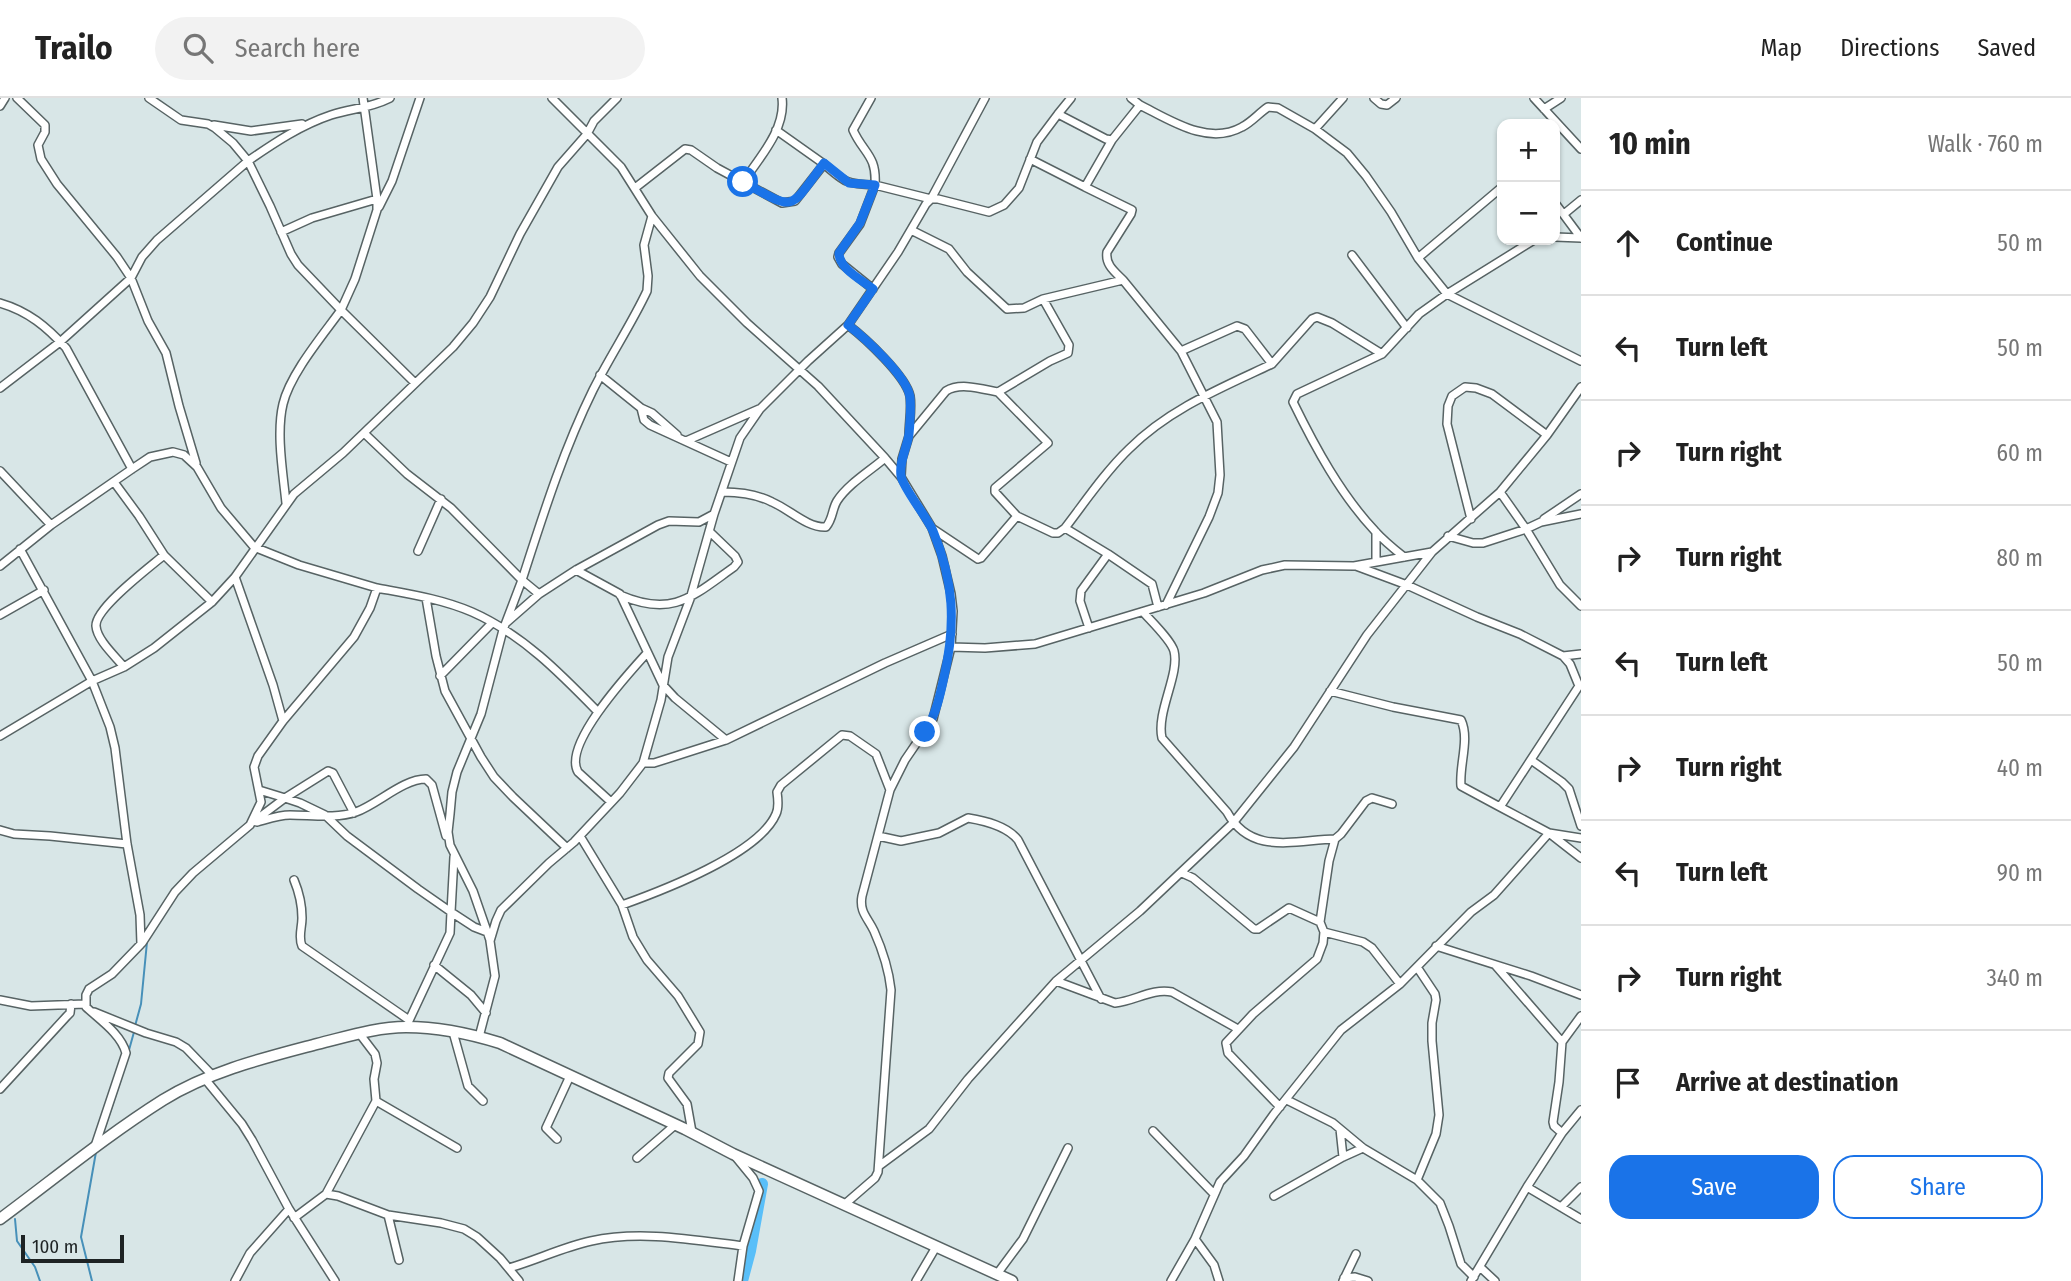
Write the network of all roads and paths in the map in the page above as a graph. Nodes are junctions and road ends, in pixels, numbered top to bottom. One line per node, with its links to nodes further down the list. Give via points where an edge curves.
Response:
1 (5, 98): 21 (street)
2 (17, 98): 55 (street, via 45,125 38,145 44,165)
3 (363, 98): 23 (street)
4 (390, 98): 23 (street)
5 (420, 98): 45 (street, via 392,181)
6 (552, 98): 30 (street)
7 (617, 98): 30 (street, via 593,121)
8 (782, 98): 29 (street)
9 (871, 98): 37 (street, via 853,130 871,156)
10 (985, 98): 42 (street)
11 (1071, 98): 25 (street)
12 (1130, 98): 20 (street)
13 (1265, 98): 22 (street)
14 (1343, 98): 28 (street)
15 (1374, 98): 16 (street, via 1387,105)
16 (1396, 98)
17 (1534, 98): 24 (street)
18 (1561, 98): 24 (street)
19 (152, 99): 26 (street, via 181,120)
20 (1140, 105): 22 (street, via 1188,129 1218,135 1241,128); 31 (street)
21 (0, 106)
22 (1268, 107): 28 (street)
23 (365, 108): 27 (street); 41 (street)
24 (1544, 109): 32 (street)
25 (1058, 114): 31 (street); 33 (street)
26 (208, 124): 27 (street, via 251,131); 34 (street)
27 (306, 124): 34 (street)
28 (1315, 129): 54 (street, via 1347,153 1366,176)
29 (776, 131): 35 (street); 36 (street)
30 (587, 134): 39 (street); 71 (street, via 539,198 473,323)
31 (1112, 140): 38 (street)
32 (1581, 149)
33 (1030, 159): 38 (street); 42 (street, via 1014,197 998,210 982,211)
34 (248, 160): 49 (street); 55 (street, via 156,240)
35 (824, 163): 36 (street, via 800,196 789,203); 37 (street, via 849,183)
36 (743, 182): 39 (street, via 685,149)
37 (875, 185): 42 (street); 57 (street, via 865,214 838,257)
38 (1085, 187): 56 (street, via 1132,210 1106,258)
39 (635, 188): 47 (street)
40 (1497, 191): 54 (street)
41 (377, 199): 45 (street); 49 (street)
42 (931, 199): 48 (street)
43 (1581, 200): 46 (street)
44 (1560, 209): 46 (street)
45 (377, 210): 61 (street)
46 (1564, 214): 51 (street)
47 (652, 216): 69 (street, via 721,298); 70 (street, via 644,245 647,291)
48 (911, 230): 57 (street); 59 (street, via 948,249 1007,309 1024,308)
49 (281, 232): 61 (street, via 295,260)
50 (1560, 237): 51 (street)
51 (1581, 238)
52 (1526, 245): 58 (street)
53 (1352, 256): 63 (street)
54 (1418, 258): 58 (street)
55 (131, 278): 64 (street); 83 (street, via 166,353)
56 (1123, 280): 59 (street); 65 (street)
57 (873, 289): 62 (street)
58 (1447, 294): 63 (street); 67 (street)
59 (1043, 299): 74 (street, via 1069,345 1068,353)
60 (0, 303): 64 (street, via 30,316)
61 (341, 310): 71 (street); 92 (street, via 298,373 282,406)
62 (848, 325): 69 (street); 79 (street, via 881,355 910,395)
63 (1407, 328): 66 (street)
64 (60, 342): 73 (street); 84 (street)
65 (1181, 351): 68 (street, via 1237,326 1245,329); 75 (street)
66 (1382, 354): 68 (street, via 1317,317); 103 (street, via 1297,394 1293,402 1331,472)
67 (1581, 361)
68 (1272, 364): 75 (street)
69 (800, 368): 76 (street); 81 (street)
70 (600, 375): 80 (street, via 640,408 650,425); 117 (street, via 560,466)
71 (415, 383): 77 (street)
72 (1581, 387): 78 (street)
73 (0, 388)
74 (998, 392): 79 (street, via 950,388); 95 (street, via 1048,443 995,488)
75 (1205, 396): 100 (street, via 1169,416 1127,450); 126 (street, via 1217,422 1219,493)
76 (760, 409): 80 (street); 82 (street, via 740,438)
77 (364, 433): 91 (street); 92 (street)
78 (1547, 435): 89 (street); 96 (street, via 1492,394 1465,387 1452,396 1447,424)
79 (909, 436): 86 (street)
80 (684, 440): 82 (street)
81 (885, 458): 86 (street); 88 (street, via 840,497 826,527 759,496)
82 (731, 462): 88 (street)
83 (197, 467): 84 (street, via 173,452 150,457); 105 (street, via 221,508)
84 (132, 469): 87 (street)
85 (0, 471): 98 (street)
86 (901, 477): 99 (street)
87 (114, 482): 98 (street); 110 (street)
88 (723, 492): 93 (street)
89 (1500, 492): 96 (street); 101 (street)
90 (1581, 494): 97 (street)
91 (441, 499): 107 (street); 117 (street)
92 (286, 503): 105 (street)
93 (714, 514): 102 (street); 115 (street, via 699,522 663,523)
94 (1581, 514): 97 (street)
95 (1017, 516): 99 (street, via 978,559); 100 (street, via 1053,533)
96 (1471, 519): 104 (street)
97 (1541, 522): 101 (street)
98 (51, 525): 106 (street)
99 (932, 528): 133 (street, via 951,594)
100 (1065, 528): 109 (street)
101 (1526, 529): 104 (street, via 1474,543); 127 (street, via 1560,585)
102 (710, 532): 124 (street); 124 (street, via 738,562)
103 (1376, 533): 111 (street); 112 (street)
104 (1448, 536): 108 (street)
105 (254, 547): 116 (street); 119 (street)
106 (20, 549): 113 (street); 120 (street)
107 (418, 551)
108 (1432, 552): 111 (street); 118 (street)
109 (1108, 554): 126 (street, via 1152,584); 132 (street, via 1081,591)
110 (164, 555): 125 (street); 138 (street, via 96,620 97,630)
111 (1404, 557): 112 (street)
112 (1376, 561): 114 (street)
113 (0, 566)
114 (1354, 566): 118 (street); 126 (street, via 1285,565)
115 (576, 570): 121 (street); 122 (street)
116 (235, 577): 125 (street); 145 (street)
117 (522, 580): 121 (street); 131 (street)
118 (1406, 585): 137 (street); 143 (street)
119 (377, 588): 123 (street); 145 (street, via 354,637)
120 (44, 590): 129 (street); 140 (street)
121 (539, 594): 131 (street)
122 (620, 594): 124 (street, via 657,605); 135 (street)
123 (426, 598): 130 (street); 139 (street)
124 (690, 599): 141 (street, via 668,657)
125 (212, 602): 138 (street)
126 (1162, 606): 128 (street)
127 (1581, 606)
128 (1143, 612): 132 (street); 159 (street, via 1174,652 1162,738)
129 (0, 614)
130 (492, 623): 131 (street); 139 (street)
131 (505, 626): 144 (street); 147 (street)
132 (1089, 628): 134 (street, via 1035,644)
133 (951, 634): 134 (street); 148 (street)
134 (951, 647): 152 (street, via 933,719)
135 (647, 653): 141 (street); 144 (street)
136 (1581, 654): 137 (street)
137 (1563, 656): 142 (street)
138 (124, 667): 140 (street)
139 (440, 676): 147 (street)
140 (92, 681): 146 (street); 169 (street, via 115,748)
141 (663, 685): 148 (street); 150 (street)
142 (1580, 685): 149 (street)
143 (1330, 691): 156 (street, via 1461,720 1461,786); 159 (street, via 1294,747)
144 (598, 712): 154 (street, via 574,762 578,772)
145 (283, 721): 151 (street, via 255,762)
146 (0, 736)
147 (471, 738): 167 (street, via 452,792); 170 (street, via 494,776)
148 (726, 740): 150 (street)
149 (1531, 760): 156 (street); 161 (street, via 1569,789)
150 (643, 763): 154 (street)
151 (259, 790): 153 (street); 160 (street, via 260,808)
152 (890, 790): 165 (street); 175 (street, via 876,754 842,735 781,785 777,814 743,848 670,887)
153 (285, 798): 157 (street, via 328,771); 158 (street); 160 (street)
154 (611, 802): 164 (street)
155 (1392, 804): 168 (street, via 1372,798 1366,801)
156 (1500, 807): 163 (street)
157 (354, 813): 158 (street); 167 (street, via 426,779 432,785)
158 (325, 815): 160 (street, via 287,815); 176 (street)
159 (1233, 823): 168 (street, via 1270,844); 173 (street)
160 (250, 825): 181 (street, via 192,873)
161 (1581, 826)
162 (0, 830): 169 (street)
163 (1549, 834): 166 (street); 172 (street); 182 (street, via 1494,895)
164 (580, 836): 170 (street); 175 (street)
165 (878, 836): 183 (street, via 901,841 939,833 968,818 1004,828 1018,840); 223 (street, via 860,905 875,934 891,990)
166 (1581, 838)
167 (448, 839): 171 (street)
168 (1335, 839): 177 (street)
169 (127, 844): 181 (street)
170 (567, 848): 180 (street, via 501,910)
171 (454, 856): 176 (street); 178 (street)
172 (1581, 858)
173 (1182, 873): 177 (street, via 1254,929 1289,908); 183 (street)
174 (294, 880): 196 (street, via 300,894 302,946)
175 (622, 905): 213 (street, via 647,960 678,996 700,1032 698,1044 668,1079 687,1104)
176 (451, 912): 178 (street); 185 (street, via 450,933)
177 (1320, 922): 179 (street)
178 (487, 932): 180 (street)
179 (1324, 932): 188 (street, via 1372,948); 197 (street, via 1317,959)
180 (490, 941): 194 (street, via 495,976)
181 (141, 944): 193 (street, via 120,967 89,989)
182 (1436, 946): 184 (street); 186 (street)
183 (1081, 960): 187 (street); 190 (street)
184 (1494, 964): 189 (street); 201 (street)
185 (434, 965): 194 (street); 196 (street)
186 (1417, 967): 188 (street); 224 (street, via 1436,1000 1432,1041 1439,1115 1436,1134)
187 (1056, 981): 190 (street); 223 (street, via 929,1129)
188 (1400, 984): 205 (street, via 1341,1030)
189 (1581, 995)
190 (1101, 999): 197 (street, via 1115,1003 1172,992)
191 (0, 1000): 192 (street, via 31,1006)
192 (71, 1004): 193 (street); 204 (street, via 70,1013)
193 (87, 1007): 203 (street, via 176,1042); 219 (street, via 118,1037 126,1053)
194 (486, 1013): 200 (street)
195 (1581, 1016): 201 (street)
196 (407, 1024): 198 (street); 199 (street)
197 (1238, 1029): 208 (street, via 1226,1043 1228,1053)
198 (453, 1032): 200 (street); 207 (street, via 468,1086)
199 (359, 1033): 203 (street); 206 (street, via 375,1054)
200 (479, 1037): 202 (street)
201 (1562, 1042): 214 (street, via 1553,1122)
202 (570, 1076): 210 (street); 215 (street, via 546,1128)
203 (209, 1077): 219 (street, via 164,1099); 232 (street, via 247,1132)
204 (0, 1089)
205 (1287, 1100): 208 (street); 211 (street)
206 (376, 1101): 216 (street); 227 (street)
207 (483, 1101)
208 (1280, 1107): 228 (street)
209 (1581, 1110): 214 (street)
210 (675, 1125): 213 (street); 222 (street)
211 (1340, 1128): 218 (street); 221 (street)
212 (1153, 1131): 228 (street)
213 (692, 1132): 220 (street)
214 (1562, 1133): 225 (street)
215 (557, 1139)
216 (457, 1148)
217 (1068, 1148): 244 (street, via 1023,1239)
218 (1363, 1148): 221 (street); 224 (street)
219 (94, 1149): 235 (street)
220 (733, 1154): 230 (street); 238 (street, via 759,1191)
221 (1343, 1157): 229 (street)
222 (637, 1158)
223 (880, 1166): 230 (street, via 877,1175)
224 (1416, 1180): 246 (street, via 1440,1203 1461,1264)
225 (1527, 1187): 231 (street); 242 (street)
226 (1581, 1187): 231 (street)
227 (326, 1194): 233 (street); 234 (street)
228 (1214, 1194): 237 (street)
229 (1274, 1196)
230 (845, 1203): 239 (street)
231 (1561, 1208): 236 (street)
232 (289, 1209): 234 (street); 247 (street, via 250,1253)
233 (388, 1215): 241 (street); 243 (street, via 464,1229)
234 (294, 1218): 248 (street)
235 (0, 1219)
236 (1581, 1219)
237 (1195, 1239): 253 (street); 254 (street, via 1214,1265)
238 (743, 1246): 243 (street, via 675,1238 593,1240); 250 (street)
239 (936, 1247): 244 (street); 251 (street)
240 (1356, 1254): 245 (street)
241 (399, 1260)
242 (1480, 1267): 246 (street); 256 (street)
243 (509, 1268): 249 (street)
244 (998, 1274): 252 (street)
245 (1344, 1279): 255 (street, via 1355,1276)
246 (1472, 1279)
247 (235, 1281)
248 (335, 1281)
249 (519, 1281)
250 (738, 1281)
251 (916, 1281)
252 (1012, 1281)
253 (1171, 1281)
254 (1219, 1281)
255 (1368, 1281)
256 (1494, 1281)

